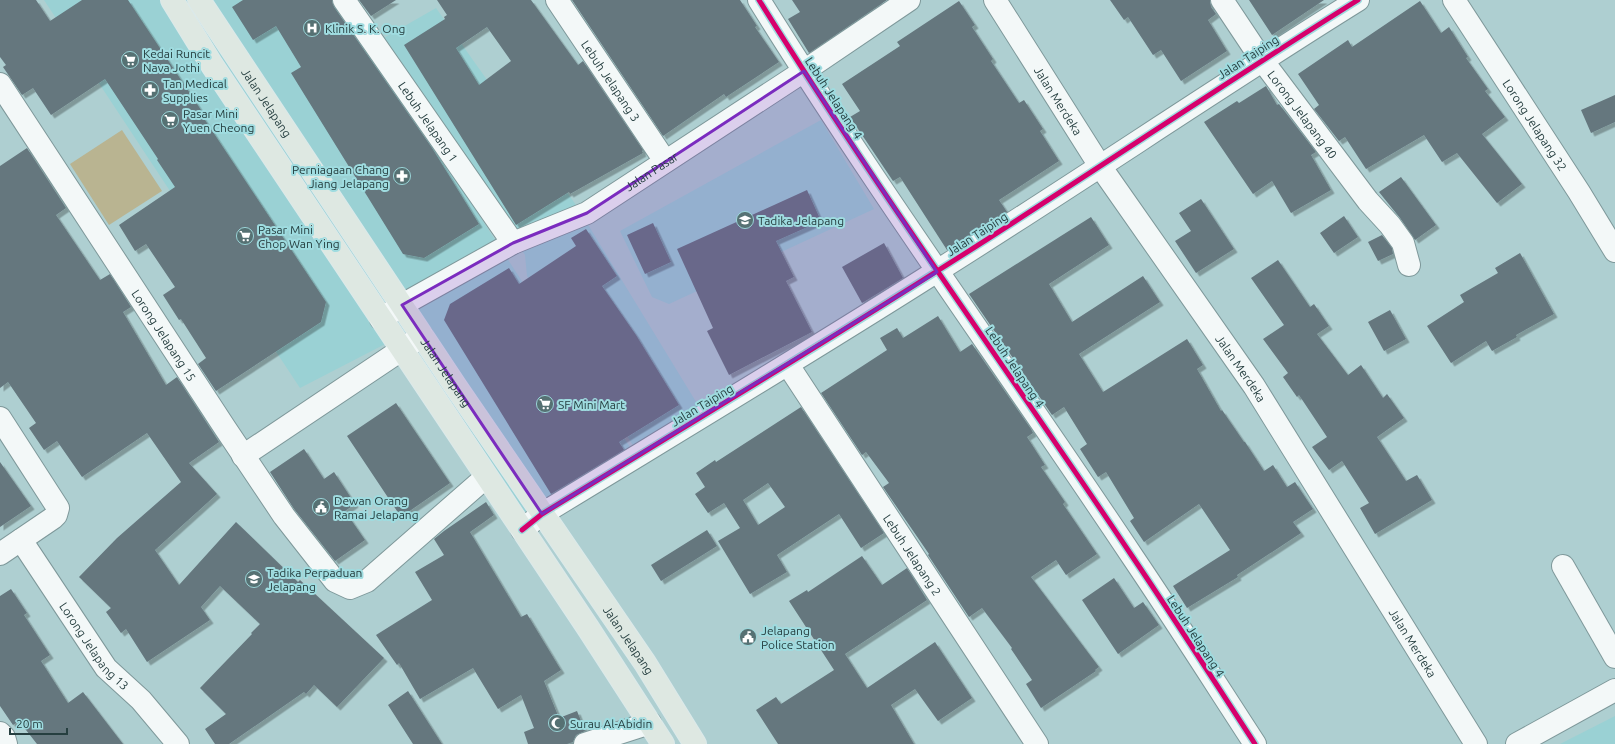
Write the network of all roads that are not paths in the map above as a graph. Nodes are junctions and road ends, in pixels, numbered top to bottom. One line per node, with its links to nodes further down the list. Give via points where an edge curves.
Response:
1 (172, 0): 21 (main road, Jalan Jelapang, via 212,65)
2 (199, 0): 20 (main road, Jalan Jelapang)
3 (344, 0): 16 (street, Lebuh Jelapang 1)
4 (557, 0): 14 (street, Lebuh Jelapang 3)
5 (759, 0): 12 (street, Lebuh Jelapang 4)
6 (909, 0): 12 (street, Jalan Pasar)
7 (995, 0): 15 (street, Jalan Merdeka)
8 (1222, 0): 11 (street, Lorong Jelapang 40)
9 (1358, 0): 11 (street, Jalan Taiping)
10 (1454, 0): 17 (street, Lorong Jelapang 32)
11 (1262, 60): 15 (street, Jalan Taiping); 18 (street, Lorong Jelapang 40, via 1358,188 1403,243)
12 (804, 71): 14 (street, Jalan Pasar); 19 (street, Lebuh Jelapang 4)
13 (0, 84): 26 (street, Lorong Jelapang 15)
14 (665, 161): 16 (street, Jalan Pasar, via 587,213)
15 (1100, 166): 19 (street, Jalan Taiping); 44 (street, Jalan Merdeka, via 1254,386)
16 (513, 243): 20 (street, Jalan Pasar)
17 (1615, 251)
18 (1409, 265)
19 (937, 272): 24 (street, Jalan Taiping); 43 (street, Lebuh Jelapang 4, via 1132,555)
20 (402, 305): 21 (street, Jalan Pasar); 22 (main road, Jalan Jelapang)
21 (382, 319): 23 (main road, Jalan Jelapang)
22 (422, 336): 23 (street); 28 (main road, Jalan Jelapang)
23 (401, 349): 26 (street); 27 (main road, Jalan Jelapang)
24 (788, 365): 28 (street, Jalan Taiping); 42 (street, Lebuh Jelapang 2)
25 (0, 418): 30 (street, via 57,511 53,518)
26 (243, 456): 27 (street, Lorong Jelapang 15, via 284,516 335,581 350,588 367,581)
27 (486, 477): 29 (main road, Jalan Jelapang)
28 (542, 514): 29 (street, Jalan Taiping); 41 (main road, Jalan Jelapang, via 648,668)
29 (522, 530): 35 (main road, Jalan Jelapang)
30 (21, 540): 31 (street); 38 (street, Lorong Jelapang 13, via 106,668 141,700)
31 (0, 554)
32 (1563, 566): 33 (street)
33 (1615, 656)
34 (1615, 690): 45 (street)
35 (650, 723): 39 (street); 40 (main road, Jalan Jelapang)
36 (0, 732): 37 (street)
37 (6, 744)
38 (178, 744)
39 (585, 744)
40 (663, 744)
41 (695, 744)
42 (1037, 744)
43 (1255, 744)
44 (1476, 744)
45 (1517, 744)

